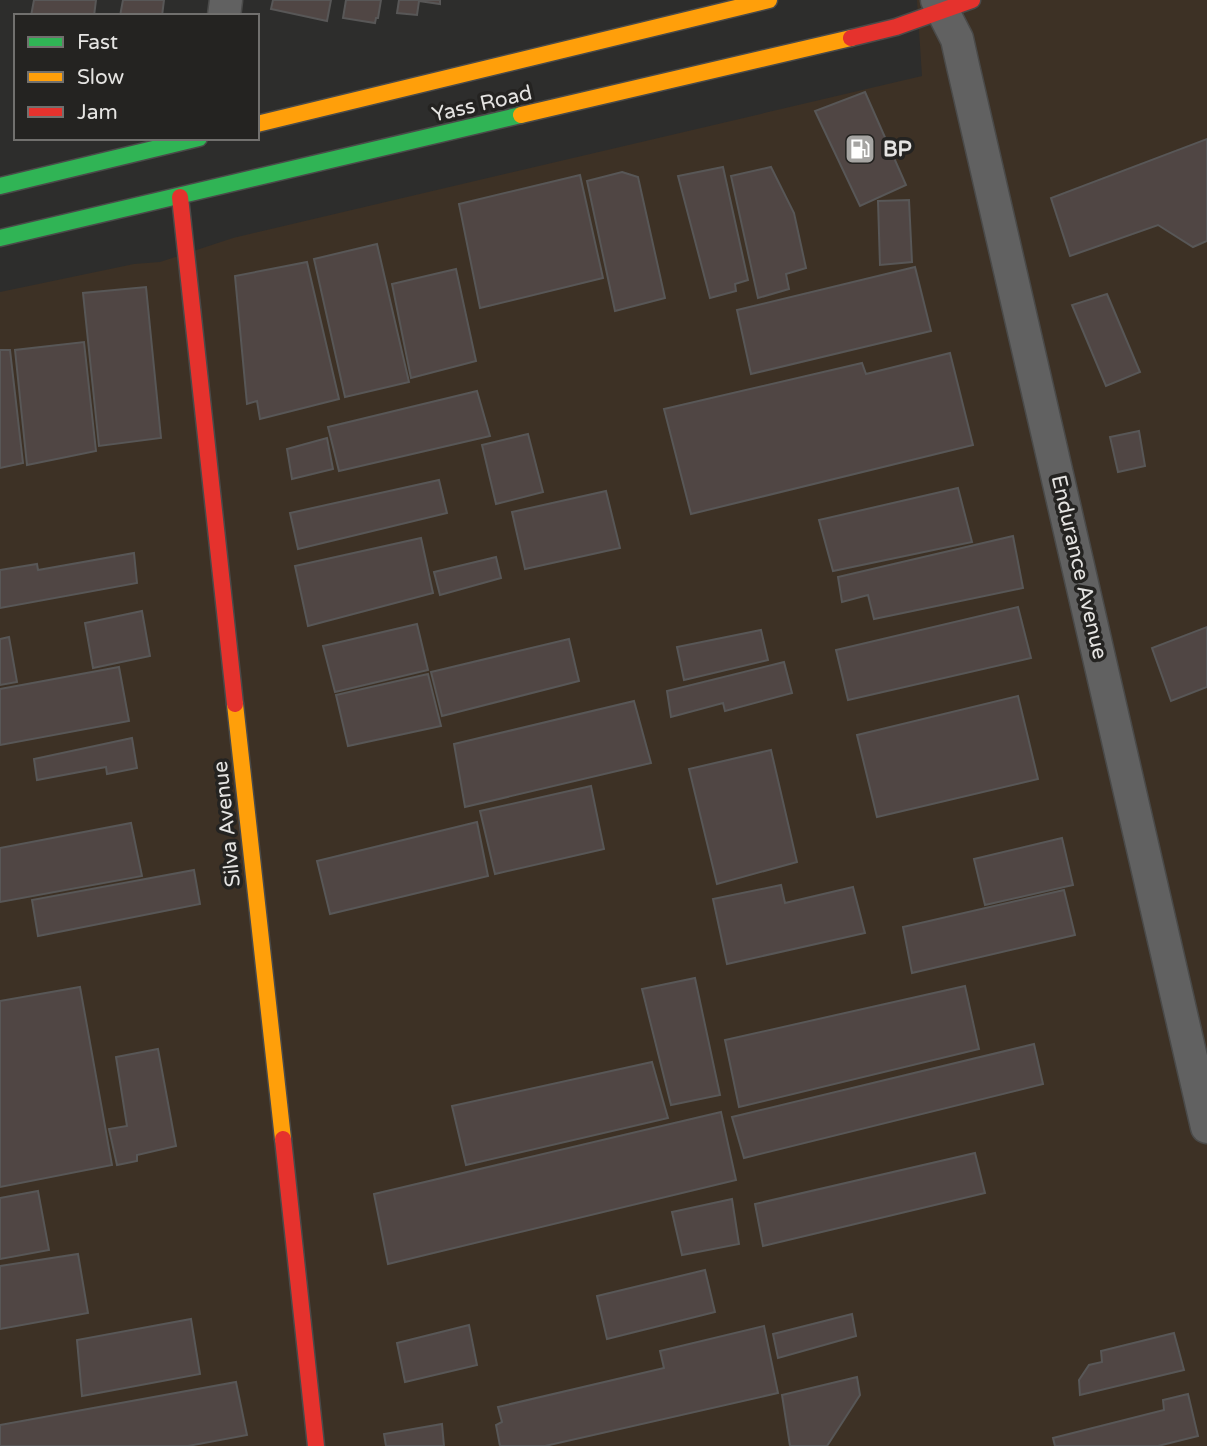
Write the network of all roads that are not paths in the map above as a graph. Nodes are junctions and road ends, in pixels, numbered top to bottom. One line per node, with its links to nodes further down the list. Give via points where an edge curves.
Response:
1 (769, 0): 3 (main road, Yass Road)
2 (950, 3): 7 (main road, Yass Road, via 897,27); 9 (street, Endurance Avenue)
3 (259, 124)
4 (202, 142): 6 (main road)
5 (190, 173): 7 (main road)
6 (0, 186)
7 (180, 197): 8 (main road, Yass Road); 10 (main road, Silva Avenue)
8 (0, 238)
9 (1207, 1128)
10 (316, 1446)

